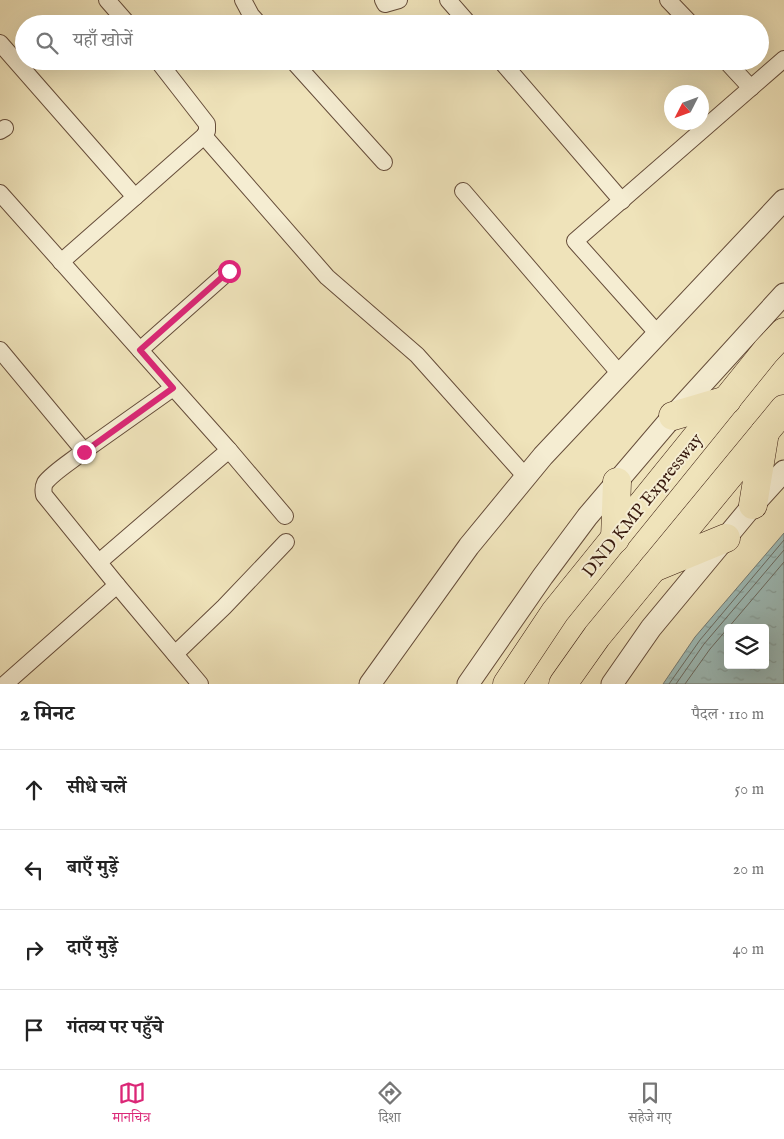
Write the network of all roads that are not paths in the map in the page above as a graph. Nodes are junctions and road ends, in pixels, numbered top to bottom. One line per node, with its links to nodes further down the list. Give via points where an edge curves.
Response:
1 (107, 0): 7 (street)
2 (243, 0): 8 (street)
3 (383, 0): 4 (street, via 385,4)
4 (399, 0)
5 (448, 0): 9 (street)
6 (668, 0): 10 (street)
7 (120, 15)
8 (251, 15)
9 (461, 15)
10 (682, 15)
11 (0, 43): 13 (street)
12 (784, 59): 19 (street)
13 (15, 60)
14 (24, 70): 24 (street)
15 (165, 70): 20 (street, via 206,124)
16 (301, 70): 21 (street)
17 (509, 70): 26 (street)
18 (734, 70): 19 (street)
19 (751, 88): 26 (street)
20 (204, 136): 24 (street); 43 (street, via 328,277 417,355)
21 (384, 162)
22 (463, 191): 34 (street)
23 (0, 193): 27 (street)
24 (135, 197): 27 (street)
25 (784, 200): 31 (street)
26 (622, 201): 31 (street, via 575,242)
27 (61, 262): 33 (street)
28 (229, 271): 33 (street)
29 (784, 294): 38 (street)
30 (784, 332): 36 (highway, DND KMP Expressway)
31 (658, 334): 34 (street)
32 (0, 350): 41 (street)
33 (140, 350): 35 (street)
34 (620, 374): 43 (street)
35 (173, 388): 40 (street); 41 (street)
36 (726, 400): 38 (highway); 48 (highway, DND KMP Expressway)
37 (784, 409): 39 (highway)
38 (673, 416): 44 (street)
39 (765, 432): 45 (highway); 51 (highway)
40 (229, 450): 46 (street); 50 (street)
41 (84, 452): 50 (street, via 54,475 43,490)
42 (784, 470): 45 (street)
43 (526, 477): 56 (street, via 469,546)
44 (617, 482): 48 (highway); 57 (street, via 543,576)
45 (754, 504): 47 (street)
46 (285, 516)
47 (726, 538): 51 (highway); 60 (street, via 651,628)
48 (615, 539): 58 (highway, DND KMP Expressway, via 555,612)
49 (286, 542): 53 (street)
50 (99, 562): 52 (street)
51 (653, 568): 59 (highway, via 597,636)
52 (117, 585): 53 (street); 54 (street)
53 (175, 654): 55 (street)
54 (5, 684)
55 (200, 684)
56 (370, 684)
57 (468, 684)
58 (506, 684)
59 (563, 684)
60 (612, 684)

